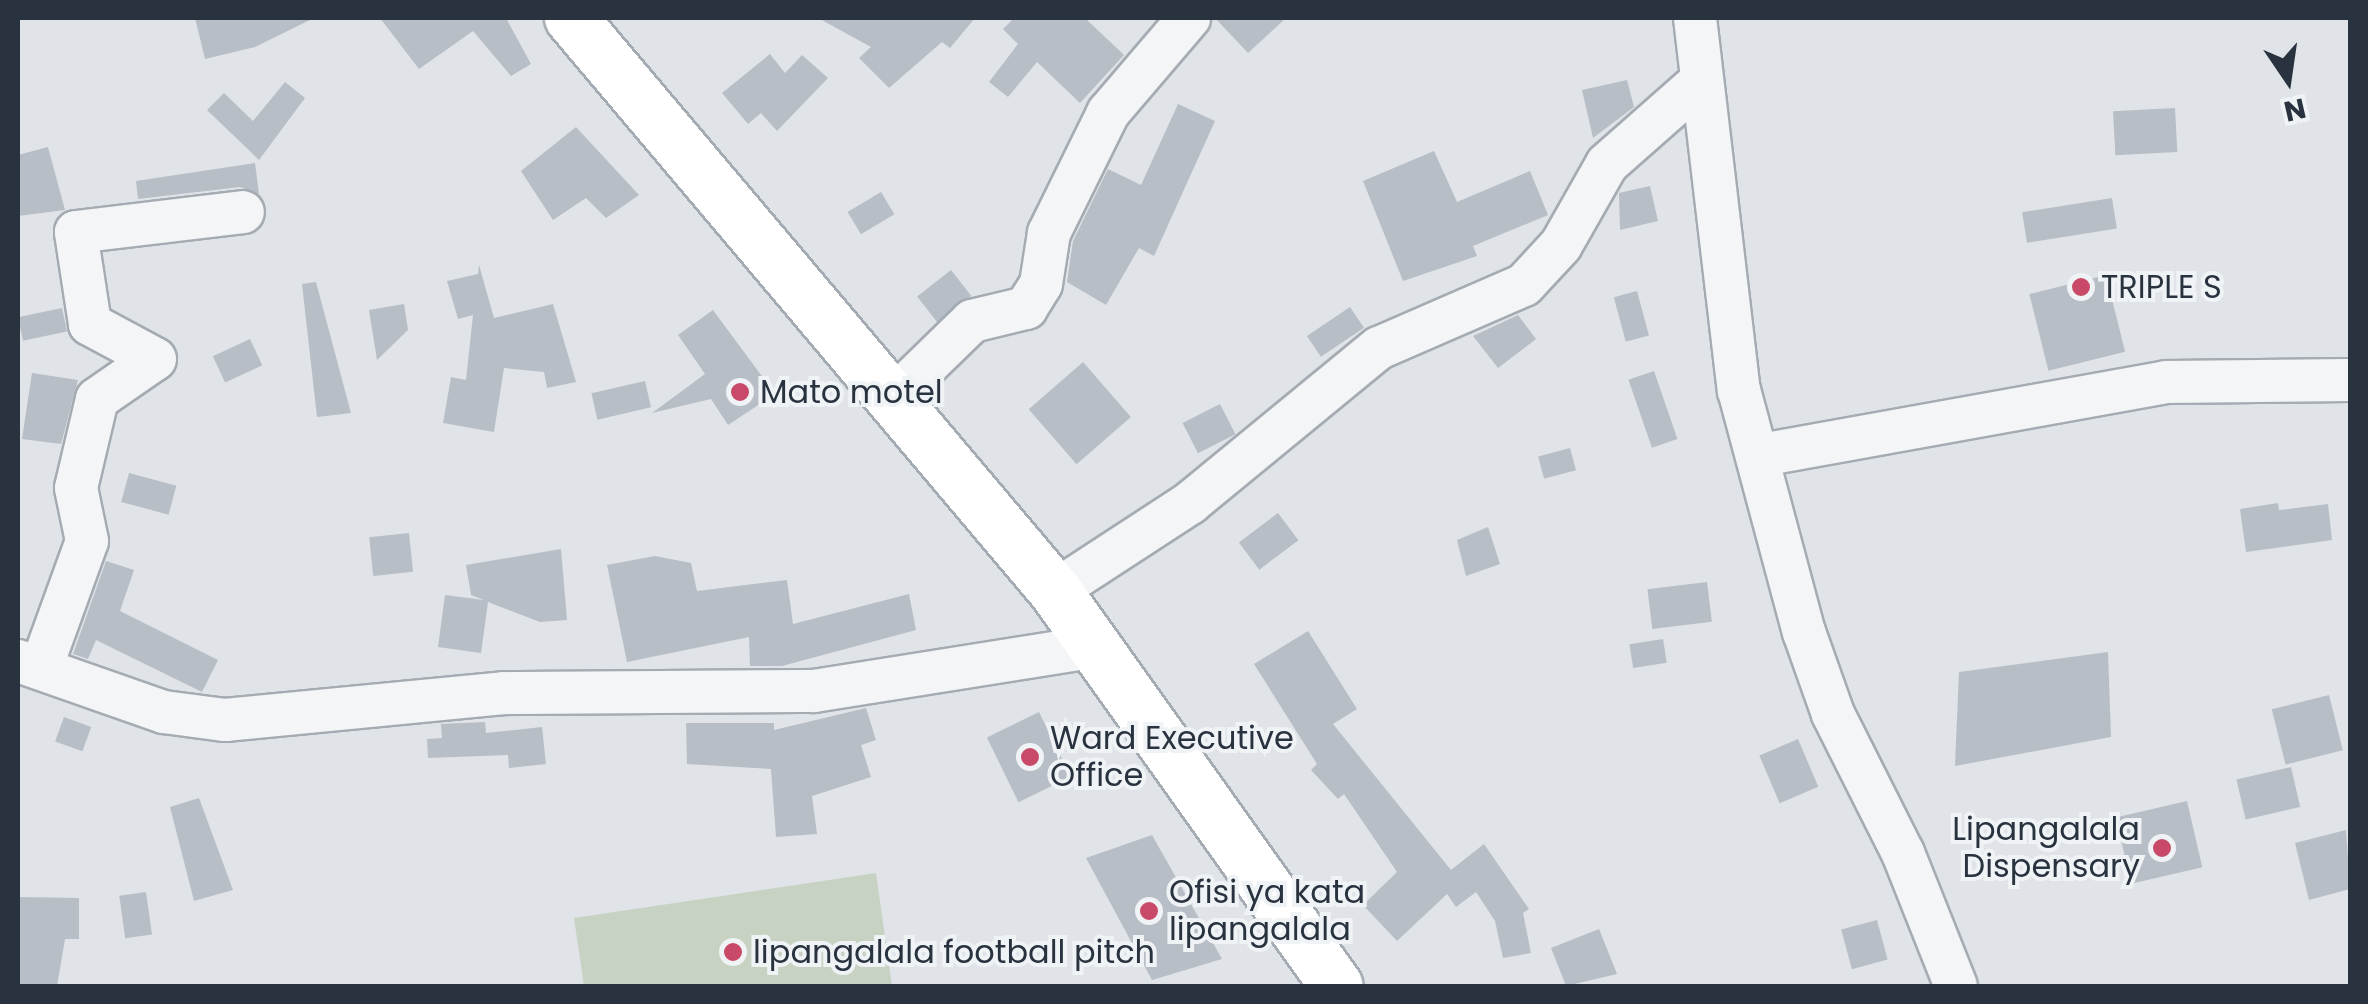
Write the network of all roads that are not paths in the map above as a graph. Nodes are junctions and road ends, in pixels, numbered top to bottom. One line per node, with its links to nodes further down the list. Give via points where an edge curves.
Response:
1 (571, 18): 7 (main road)
2 (1189, 18): 7 (street, via 1108,113 1049,233 1041,284 1026,308 972,321)
3 (1695, 18): 4 (street)
4 (1700, 82): 8 (street, via 1736,372); 9 (street, via 1607,164 1561,245 1524,284 1379,348 1203,492)
5 (243, 212): 11 (street, via 76,232 90,324 155,359 97,399 76,488 87,540)
6 (2350, 380): 8 (street, via 2166,382)
7 (896, 395): 9 (main road)
8 (1761, 455): 13 (street, via 1833,714 1903,853)
9 (1055, 590): 10 (main road)
10 (1093, 647): 11 (street, via 814,690 504,692 225,720 164,712); 12 (main road)
11 (29, 665)
12 (1336, 986)
13 (1956, 986)

